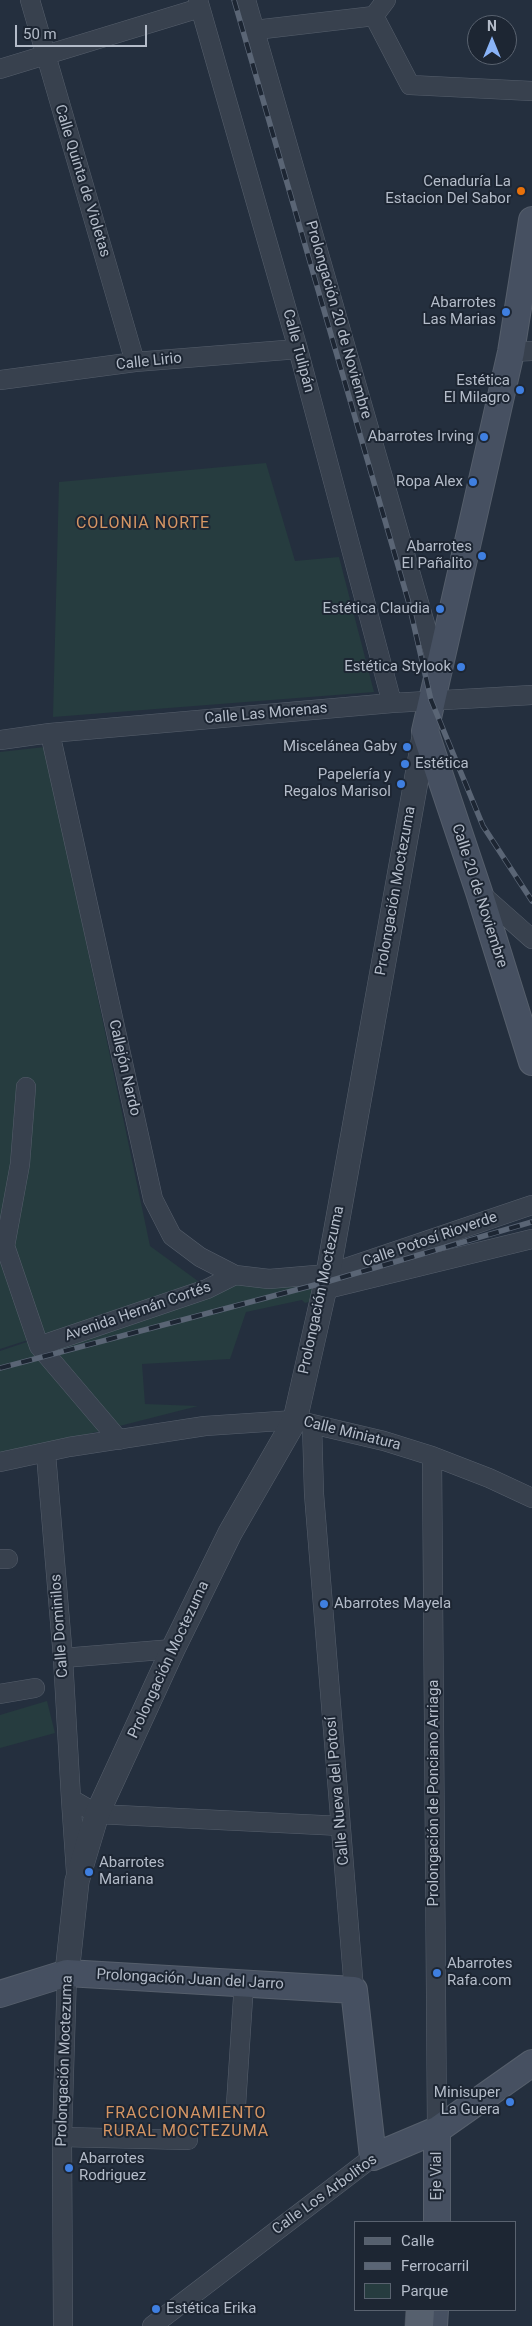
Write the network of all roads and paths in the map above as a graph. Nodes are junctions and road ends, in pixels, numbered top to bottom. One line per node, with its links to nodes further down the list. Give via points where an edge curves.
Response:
1 (30, 0): 7 (street, Calle Quinta de Violetas)
2 (246, 0): 6 (street, Prolongación 20 de Noviembre)
3 (386, 0): 5 (street)
4 (199, 4): 7 (street); 11 (street, Calle Tulipán)
5 (374, 16): 6 (street); 9 (street, via 410,85)
6 (255, 30): 15 (street, Prolongación 20 de Noviembre)
7 (45, 57): 8 (street); 13 (street, Calle Quinta de Violetas)
8 (0, 69)
9 (532, 91)
10 (532, 220): 12 (main road, Prolongación Moctezuma)
11 (298, 350): 13 (street, Calle Lirio); 18 (street, Calle Tulipán)
12 (522, 351): 15 (main road, Prolongación Moctezuma)
13 (136, 362): 14 (street, Calle Lirio)
14 (0, 380)
15 (438, 670): 17 (main road, Prolongación Moctezuma)
16 (532, 695): 17 (street, Calle Las Morenas)
17 (432, 700): 18 (street, Calle Las Morenas); 19 (main road, Prolongación Moctezuma)
18 (392, 703): 20 (street, Calle Las Morenas)
19 (425, 731): 22 (main road, Calle 20 de Noviembre); 30 (street, Prolongación Moctezuma)
20 (50, 733): 21 (street, Calle Las Morenas); 29 (street, Callejón Nardo, via 153,1199 172,1236 200,1257)
21 (0, 740)
22 (479, 892): 23 (street); 24 (main road, Calle 20 de Noviembre)
23 (532, 939)
24 (532, 1062)
25 (26, 1087): 28 (street, via 20,1164)
26 (532, 1205): 30 (street, Calle Potosí Rioverde)
27 (532, 1239): 30 (street, Calle Potosí Rioverde)
28 (2, 1246): 31 (street)
29 (235, 1275): 30 (street, Callejón Nardo); 31 (street, Avenida Hernán Cortés, via 207,1289)
30 (325, 1282): 32 (street, Prolongación Moctezuma)
31 (39, 1346): 33 (street)
32 (303, 1422): 33 (street, Calle Miniatura, via 205,1426); 35 (street, Calle Miniatura); 38 (street, Prolongación Moctezuma, via 230,1533); 44 (street, Calle Nueva del Potosí, via 314,1494)
33 (119, 1440): 34 (street, Calle Miniatura, via 69,1447)
34 (46, 1454): 36 (street, Calle Miniatura); 39 (street, Calle Dominilos)
35 (432, 1456): 37 (street, Calle Miniatura); 52 (street, Prolongación de Ponciano Arriaga)
36 (0, 1462)
37 (532, 1498)
38 (173, 1650): 39 (street); 43 (street, Prolongación Moctezuma)
39 (63, 1658): 42 (street, Calle Dominilos)
40 (35, 1688): 41 (street)
41 (0, 1694)
42 (72, 1799): 43 (street); 45 (street, Calle Dominilos)
43 (97, 1814): 44 (street); 45 (street, Prolongación Moctezuma)
44 (340, 1826): 48 (street, Calle Nueva del Potosí)
45 (77, 1881): 46 (street, Prolongación Moctezuma)
46 (67, 1973): 47 (main road, Prolongación Juan del Jarro); 49 (main road, Prolongación Juan del Jarro); 53 (street, Prolongación Moctezuma)
47 (244, 1983): 48 (main road, Prolongación Juan del Jarro); 51 (street)
48 (354, 1990): 55 (main road, Calle Nueva del Potosí)
49 (0, 1994)
50 (532, 2063): 52 (main road, Calle Los Arbolitos)
51 (236, 2105)
52 (437, 2130): 55 (main road, Calle Los Arbolitos); 56 (main road, Eje Vial)
53 (62, 2137): 54 (street); 59 (street, Prolongación Moctezuma)
54 (188, 2140)
55 (373, 2157): 60 (street, Calle Los Arbolitos)
56 (437, 2221)
57 (420, 2311): 61 (main road)
58 (435, 2311): 62 (main road)
59 (63, 2326)
60 (152, 2326)
61 (419, 2326)
62 (434, 2326)

